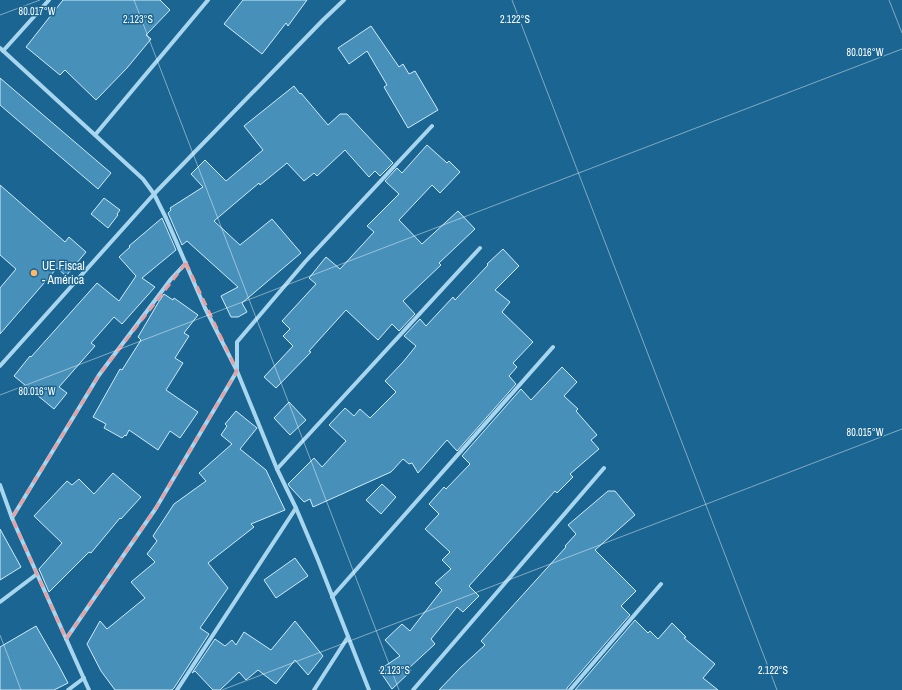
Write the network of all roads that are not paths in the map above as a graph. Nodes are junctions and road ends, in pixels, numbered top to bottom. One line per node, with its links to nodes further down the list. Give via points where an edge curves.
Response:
1 (48, 0): 4 (street)
2 (208, 0): 6 (street)
3 (344, 0): 7 (street)
4 (2, 49): 6 (street)
5 (432, 126): 12 (street, via 305,262 237,342)
6 (95, 135): 7 (street, via 143,179)
7 (154, 194): 9 (street); 11 (street)
8 (480, 248): 14 (street)
9 (186, 263): 12 (street, via 205,308); 17 (street, via 171,279 99,375)
10 (553, 347): 20 (street)
11 (0, 366)
12 (237, 371): 14 (street); 23 (street, via 156,508)
13 (604, 468): 30 (street)
14 (277, 469): 16 (street)
15 (0, 485): 17 (street)
16 (296, 508): 20 (street); 27 (street)
17 (12, 518): 18 (street)
18 (37, 574): 21 (street); 23 (street)
19 (661, 584): 31 (street)
20 (332, 597): 22 (street)
21 (0, 602)
22 (348, 637): 28 (street); 29 (street)
23 (66, 638): 24 (street)
24 (84, 678): 25 (street); 26 (street)
25 (68, 690)
26 (89, 690)
27 (177, 690)
28 (314, 690)
29 (369, 690)
30 (413, 690)
31 (570, 690)

